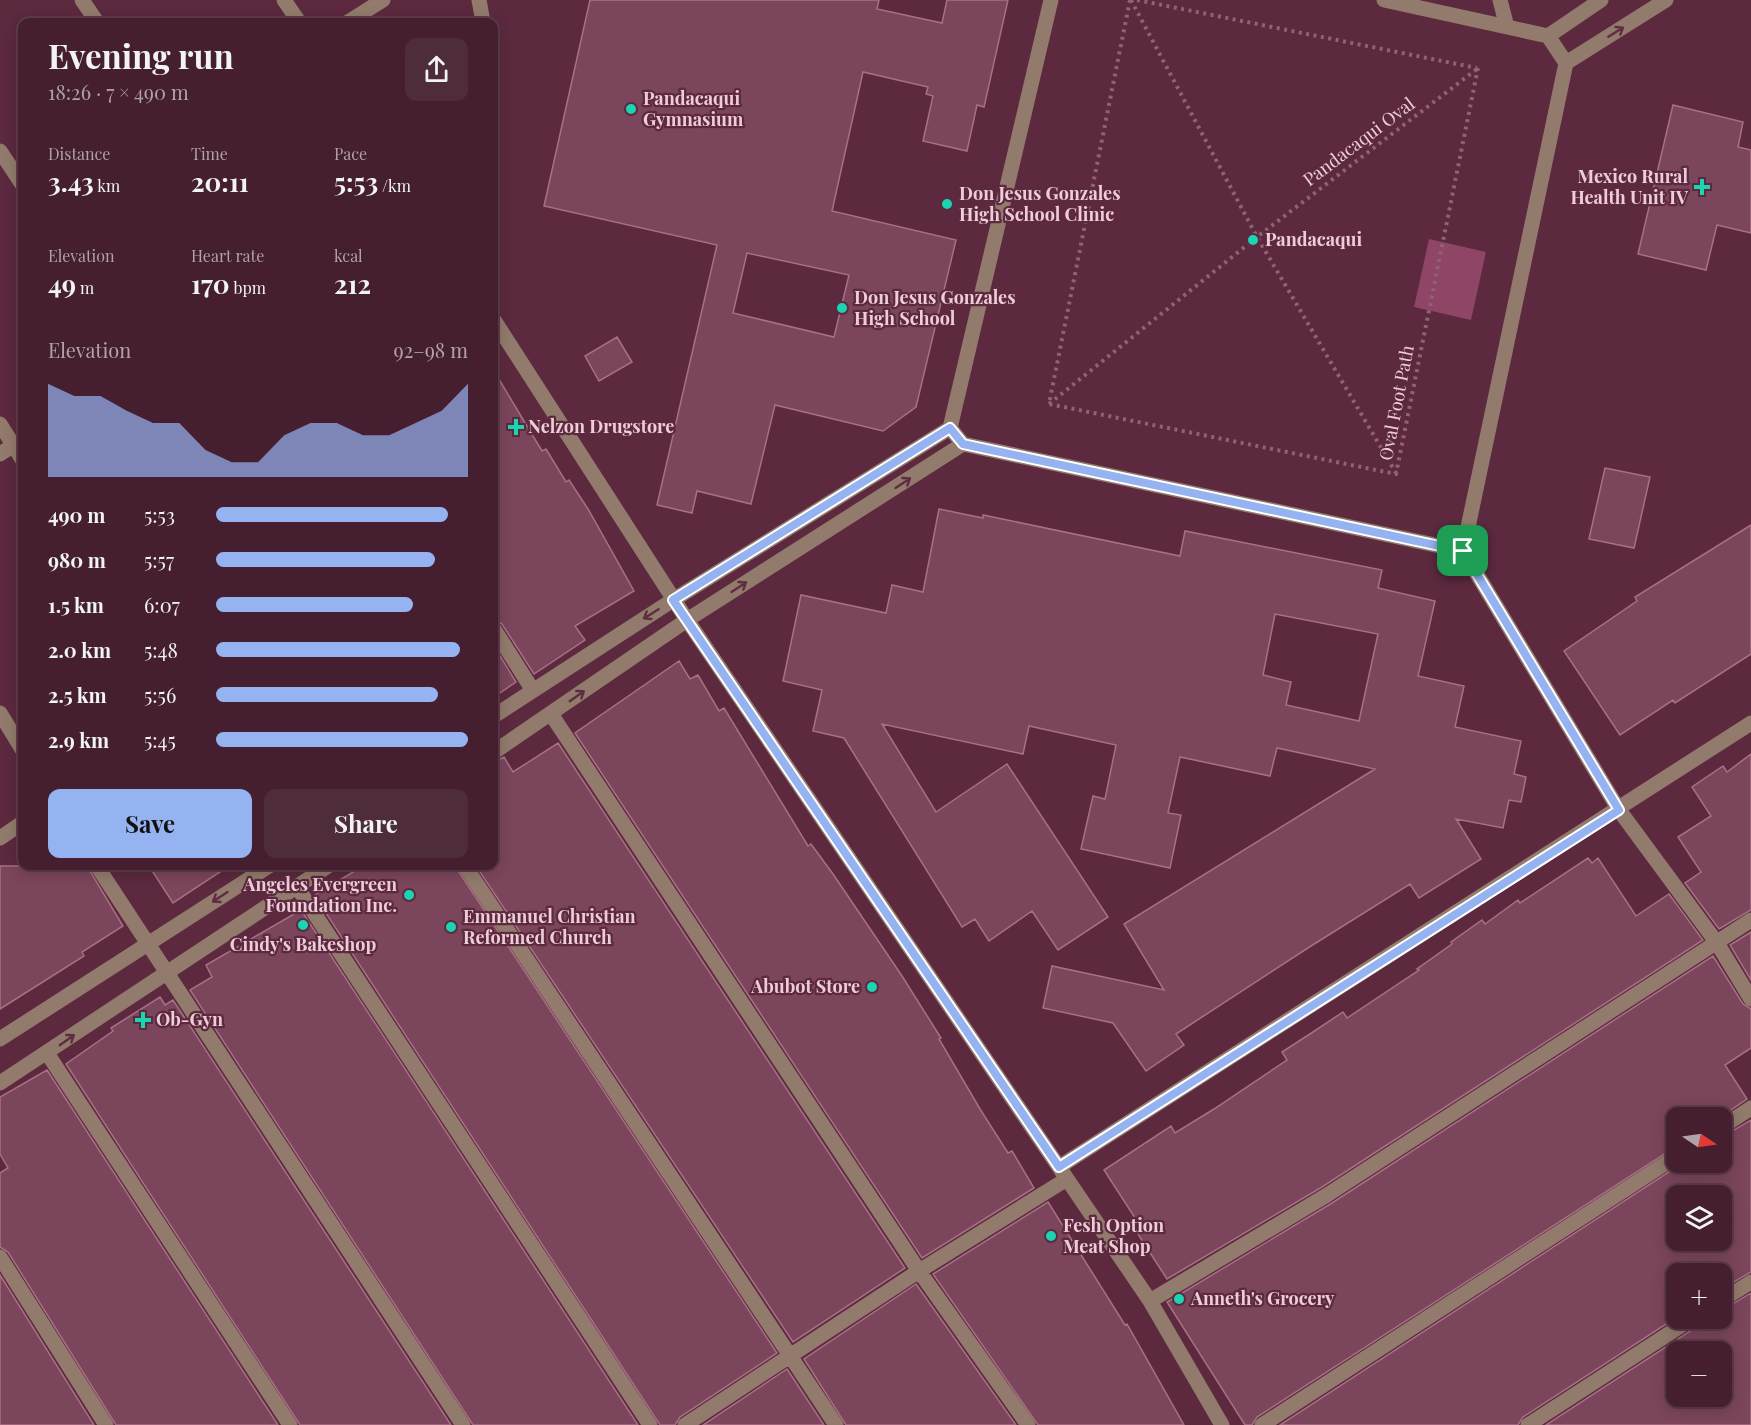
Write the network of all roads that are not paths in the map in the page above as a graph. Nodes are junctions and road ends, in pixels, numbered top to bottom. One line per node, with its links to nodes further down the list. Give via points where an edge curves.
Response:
1 (82, 0): 10 (street)
2 (284, 0): 11 (street)
3 (383, 0): 12 (street)
4 (479, 0): 13 (street)
5 (1051, 0): 21 (street)
6 (1384, 0): 14 (street)
7 (1500, 0): 14 (street)
8 (1601, 0): 15 (street)
9 (1666, 0): 16 (street, one-way to 9)
10 (94, 18)
11 (296, 18)
12 (354, 18)
13 (482, 18)
14 (1507, 27): 15 (street)
15 (1548, 36): 16 (street)
16 (1566, 63): 26 (street)
17 (0, 152): 18 (street)
18 (18, 178)
19 (498, 326): 27 (street)
20 (0, 424): 23 (street)
21 (950, 428): 22 (street); 27 (street)
22 (963, 444): 26 (street); 28 (street, one-way to 22)
23 (18, 446)
24 (18, 449): 25 (street)
25 (0, 454)
26 (1463, 551): 37 (street)
27 (673, 600): 28 (street); 30 (street, one-way to 30)
28 (687, 620): 33 (street, one-way to 28); 56 (street)
29 (498, 635): 30 (street)
30 (532, 689): 32 (street)
31 (0, 713): 35 (street)
32 (498, 713)
33 (551, 714): 36 (street); 58 (street)
34 (1751, 723): 37 (street)
35 (18, 742)
36 (498, 749)
37 (1619, 810): 47 (street); 56 (street)
38 (18, 827): 39 (street)
39 (0, 838)
40 (100, 870): 46 (street)
41 (263, 870): 46 (street, one-way to 46)
42 (322, 870): 44 (street)
43 (468, 870): 63 (street)
44 (297, 887): 48 (street); 67 (street)
45 (1751, 920): 47 (street)
46 (148, 943): 48 (street); 50 (street)
47 (1717, 943): 49 (street); 61 (street, via 1660,976 1610,1014 1327,1196)
48 (167, 971): 51 (street, one-way to 48); 66 (street)
49 (1751, 999)
50 (0, 1039)
51 (47, 1053): 52 (street); 65 (street)
52 (0, 1083)
53 (1751, 1108): 54 (street)
54 (1732, 1120)
55 (1666, 1163): 72 (street)
56 (1063, 1173): 58 (street); 61 (street)
57 (0, 1257): 64 (street)
58 (919, 1271): 63 (street); 70 (street)
59 (1751, 1281): 60 (street)
60 (1732, 1293)
61 (1150, 1301): 71 (street)
62 (1677, 1329): 73 (street)
63 (790, 1357): 68 (street); 69 (street)
64 (106, 1425)
65 (290, 1425)
66 (463, 1425)
67 (650, 1425)
68 (684, 1425)
69 (836, 1425)
70 (1028, 1425)
71 (1222, 1425)
72 (1262, 1425)
73 (1528, 1425)

